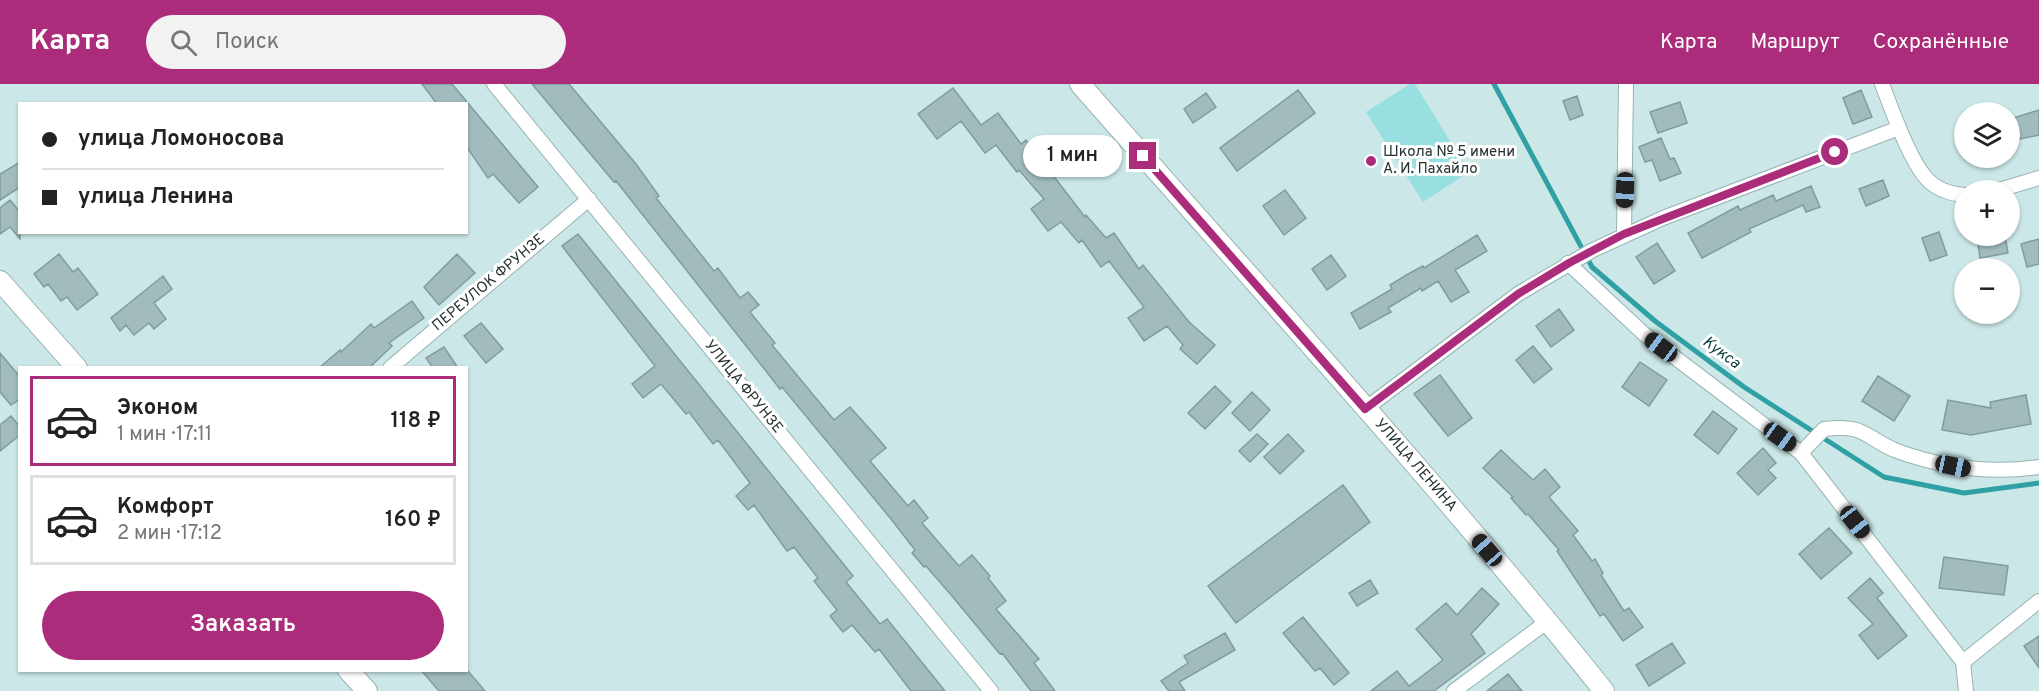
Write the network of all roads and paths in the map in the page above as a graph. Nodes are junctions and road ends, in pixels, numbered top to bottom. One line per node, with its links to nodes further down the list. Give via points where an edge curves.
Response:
1 (494, 84): 9 (street, УЛИЦА ФРУНЗЕ)
2 (1080, 84): 15 (street, УЛИЦА ЛЕНИНА)
3 (1626, 84): 10 (street)
4 (1882, 84): 5 (street)
5 (1899, 128): 8 (street, via 1927,179); 10 (street)
6 (2039, 178): 7 (street)
7 (2020, 184)
8 (1954, 194)
9 (589, 199): 14 (street, ПЕРЕУЛОК ФРУНЗЕ); 23 (street, УЛИЦА ФРУНЗЕ)
10 (1624, 234): 11 (street)
11 (1573, 261): 15 (street, via 1518,294); 16 (street, via 1644,334)
12 (0, 280): 13 (street)
13 (75, 366)
14 (392, 366)
15 (1365, 409): 19 (street, УЛИЦА ЛЕНИНА)
16 (1802, 453): 17 (street, via 1824,429 1860,429 1895,450 1973,471); 20 (street)
17 (2039, 467)
18 (2039, 601): 20 (street)
19 (1548, 621): 24 (street); 25 (street, УЛИЦА ЛЕНИНА)
20 (1963, 662): 26 (street)
21 (350, 672): 22 (street)
22 (367, 691)
23 (992, 691)
24 (1454, 691)
25 (1604, 691)
26 (1966, 691)

